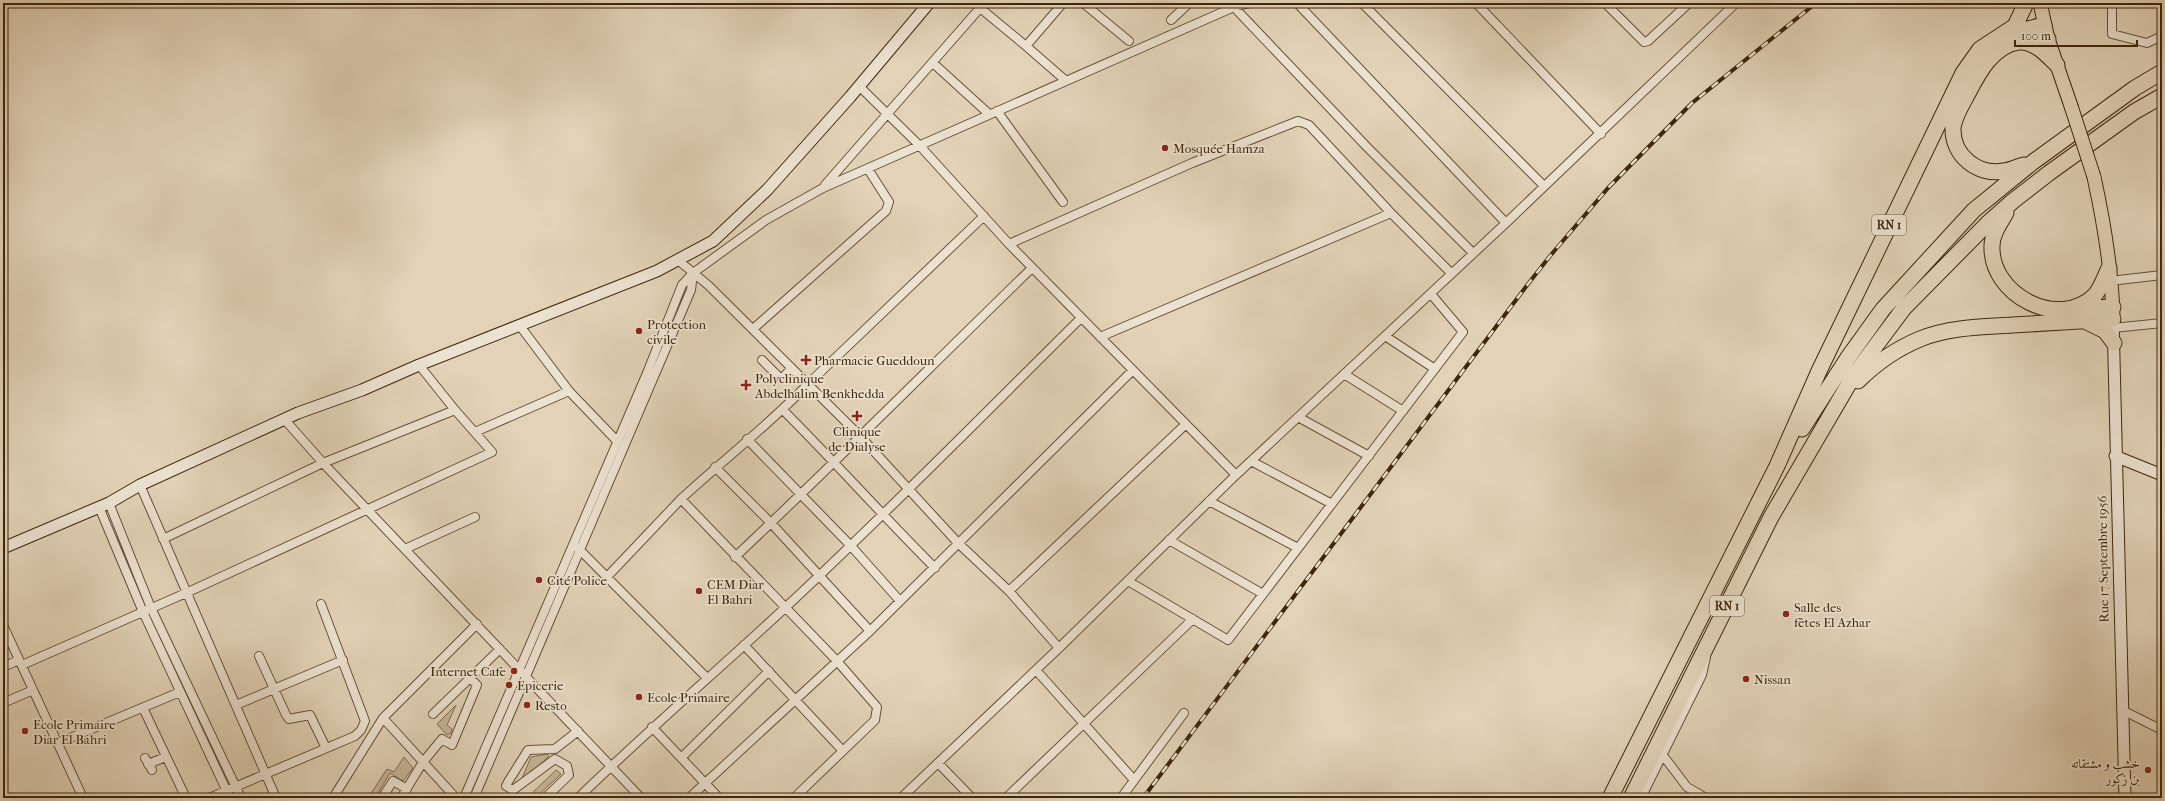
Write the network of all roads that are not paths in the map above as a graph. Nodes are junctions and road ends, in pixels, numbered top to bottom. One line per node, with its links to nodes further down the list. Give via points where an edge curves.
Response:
1 (929, 3): 29 (street)
2 (1063, 3): 24 (street)
3 (1083, 3): 22 (street)
4 (1189, 3): 17 (street)
5 (1249, 3): 15 (street)
6 (1297, 3): 44 (street)
7 (1362, 3): 38 (street)
8 (1476, 3): 34 (street)
9 (1605, 3): 10 (street, via 1644,42)
10 (1689, 3)
11 (1736, 3): 34 (street)
12 (2026, 3): 19 (highway, RN 1, via 2015,26)
13 (2040, 3): 18 (main road)
14 (2112, 3): 20 (street, via 2112,34 2147,43)
15 (1234, 4): 28 (street); 46 (street, via 1367,147)
16 (977, 6): 24 (street); 25 (street)
17 (1172, 20)
18 (2044, 24): 19 (highway); 21 (main road)
19 (2002, 35): 87 (highway, RN 1, via 1980,49 1963,73 1819,371)
20 (2162, 36)
21 (2048, 39): 23 (highway); 26 (main road)
22 (1129, 41)
23 (2020, 42): 26 (highway, via 2043,51); 36 (highway, via 2007,46 1992,57 1980,72 1960,108 1953,127 1954,145 1964,159 1983,170 2003,172)
24 (1026, 46): 28 (street)
25 (933, 63): 32 (street); 33 (street)
26 (2057, 65): 51 (main road, bridge, via 2094,177)
27 (2162, 72): 36 (highway, via 2135,88)
28 (1065, 80): 31 (street)
29 (859, 86): 33 (street); 47 (street, via 767,190 729,228 713,241)
30 (2162, 96): 40 (highway, via 2134,112)
31 (997, 110): 32 (street); 41 (street)
32 (989, 114): 35 (street)
33 (888, 115): 35 (street); 39 (street)
34 (1601, 134): 38 (street)
35 (920, 146): 37 (street); 43 (street)
36 (2033, 162): 87 (highway, via 1974,210 1883,309)
37 (868, 169): 39 (street); 60 (street, via 889,202 886,211)
38 (1544, 186): 44 (street)
39 (823, 188): 49 (street, via 766,220)
40 (2013, 201): 54 (highway, via 1996,229 1992,246 1995,264 2003,282 2017,295 2036,306); 75 (highway, via 1904,308 1854,375)
41 (1063, 202)
42 (1392, 213): 45 (street, via 1309,125 1298,121); 50 (street); 62 (street)
43 (984, 216): 45 (street); 69 (street)
44 (1506, 223): 46 (street)
45 (1009, 244): 48 (street)
46 (1473, 253): 50 (street)
47 (679, 260): 49 (street); 59 (street)
48 (1032, 268): 55 (street); 79 (street)
49 (693, 273): 60 (street); 81 (street, via 682,285); 110 (street, via 692,290)
50 (1451, 274): 53 (street)
51 (2110, 274): 52 (street); 54 (highway, via 2095,294 2085,302); 58 (main road)
52 (2162, 275)
53 (1431, 294): 61 (street); 66 (street, via 1463,332)
54 (2068, 309): 58 (highway)
55 (1081, 318): 62 (street); 92 (street)
56 (2084, 321): 58 (highway, RN 1); 58 (highway, via 2099,327); 75 (highway, RN 1, via 1974,327 1921,338 1875,365 1855,384)
57 (2162, 323): 58 (street)
58 (2113, 324): 83 (street, Rue 17 Septembre 1956)
59 (520, 326): 64 (street); 70 (street)
60 (753, 329): 65 (street)
61 (1385, 336): 66 (street); 68 (street)
62 (1100, 338): 67 (street)
63 (762, 360): 65 (street, via 781,379)
64 (419, 365): 71 (street); 76 (street)
65 (791, 369): 69 (street)
66 (1435, 369): 73 (street)
67 (1132, 371): 77 (street); 105 (street)
68 (1344, 374): 73 (street); 74 (street)
69 (808, 384): 72 (street); 79 (street)
70 (569, 391): 78 (street); 81 (street)
71 (455, 410): 78 (street); 86 (street)
72 (783, 410): 80 (street); 84 (street)
73 (1403, 411): 82 (street)
74 (1298, 417): 82 (street); 85 (street)
75 (1828, 418): 128 (highway, RN 1, via 1771,517)
76 (285, 420): 86 (street); 91 (street)
77 (1186, 424): 89 (street); 116 (street)
78 (475, 432): 98 (street, via 492,452)
79 (859, 436): 84 (street); 92 (street)
80 (747, 439): 88 (street); 93 (street)
81 (617, 441): 104 (street)
82 (1369, 456): 96 (street)
83 (2115, 456): 90 (street); 150 (street, Rue 17 Septembre 1956)
84 (834, 461): 93 (street); 99 (street)
85 (1252, 461): 89 (street); 96 (street)
86 (323, 463): 98 (street); 102 (street)
87 (1777, 466): 196 (highway, RN 1)
88 (715, 467): 94 (street); 101 (street)
89 (1236, 475): 95 (street)
90 (2162, 476)
91 (140, 485): 97 (street); 102 (street)
92 (908, 490): 99 (street); 105 (street)
93 (801, 495): 101 (street); 106 (street)
94 (681, 499): 111 (street); 114 (street)
95 (1209, 502): 103 (street); 108 (street)
96 (1332, 504): 108 (street)
97 (104, 505): 107 (street); 121 (street); 123 (street)
98 (368, 510): 109 (street); 117 (street)
99 (882, 516): 106 (street); 112 (street)
100 (475, 517): 109 (street)
101 (771, 523): 111 (street); 113 (street)
102 (163, 539): 117 (street)
103 (1169, 540): 115 (street); 118 (street)
104 (574, 542): 110 (street); 137 (street)
105 (958, 544): 112 (street); 116 (street)
106 (851, 546): 113 (street); 119 (street)
107 (3, 548)
108 (1298, 548): 118 (street)
109 (405, 549): 125 (street)
110 (579, 551): 114 (street); 140 (street)
111 (735, 557): 122 (street)
112 (935, 568): 119 (street)
113 (819, 576): 122 (street); 127 (street)
114 (606, 578): 142 (street)
115 (1128, 581): 124 (street); 130 (street)
116 (1009, 591): 130 (street)
117 (186, 593): 121 (street); 148 (street)
118 (1263, 594): 124 (street, via 1228,640)
119 (900, 601): 127 (street)
120 (321, 604): 133 (street)
121 (151, 608): 123 (street); 173 (street)
122 (785, 608): 129 (street); 135 (street)
123 (143, 612): 134 (street); 145 (street)
124 (1193, 619): 154 (street)
125 (477, 624): 131 (street); 153 (street)
126 (3, 626): 134 (street)
127 (870, 631): 135 (street)
128 (1709, 641): 162 (street, via 1702,675); 197 (highway, RN 1)
129 (744, 645): 139 (street); 142 (street)
130 (1060, 648): 138 (street)
131 (500, 649): 137 (street); 141 (street)
132 (259, 656): 143 (street)
133 (343, 660): 143 (street); 159 (street, via 365,721 355,736)
134 (20, 662): 136 (street); 144 (street)
135 (837, 662): 146 (street); 161 (street, via 876,707 875,720)
136 (3, 668)
137 (520, 669): 140 (street); 185 (street)
138 (1036, 670): 154 (street); 167 (street)
139 (769, 671): 146 (street); 164 (street)
140 (526, 675): 157 (street); 186 (street)
141 (470, 678): 152 (street); 166 (street, via 477,685 452,745 442,740)
142 (707, 678): 155 (street)
143 (275, 689): 148 (street); 159 (street, via 289,719 310,715)
144 (33, 690): 147 (street); 158 (street)
145 (180, 692): 149 (street); 174 (street)
146 (796, 699): 161 (street); 172 (street)
147 (3, 703)
148 (236, 705): 170 (street)
149 (143, 708): 158 (street); 163 (street)
150 (2122, 710): 156 (street); 200 (street, Rue 17 Septembre 1956)
151 (1184, 713): 171 (street)
152 (433, 714)
153 (383, 718): 166 (street); 182 (street)
154 (1083, 724): 171 (street); 194 (street)
155 (652, 727): 164 (street); 169 (street)
156 (2162, 730)
157 (578, 731): 160 (street); 169 (street)
158 (58, 743): 177 (street)
159 (326, 748): 170 (street)
160 (555, 749): 165 (street); 165 (street, via 528,750 506,786 513,790)
161 (844, 751): 191 (street)
162 (1662, 754): 198 (street); 199 (street, via 1687,787)
163 (166, 757): 168 (street); 178 (street)
164 (682, 757): 172 (street)
165 (555, 759): 187 (street, via 568,766 569,775)
166 (423, 762): 175 (street); 184 (street)
167 (938, 763): 192 (street); 193 (street)
168 (148, 764)
169 (611, 766): 176 (street); 188 (street)
170 (266, 773): 173 (street); 181 (street)
171 (1134, 780): 195 (street)
172 (705, 784): 189 (street); 190 (street)
173 (236, 786): 174 (street); 180 (street)
174 (229, 794): 179 (street)
175 (406, 794): 183 (street, via 393,781)
176 (580, 797)
177 (84, 798)
178 (186, 798)
179 (209, 798)
180 (240, 798)
181 (276, 798)
182 (333, 798)
183 (382, 798)
184 (456, 798)
185 (464, 798)
186 (474, 798)
187 (546, 798)
188 (641, 798)
189 (689, 798)
190 (719, 798)
191 (794, 798)
192 (902, 798)
193 (972, 798)
194 (1006, 798)
195 (1121, 798)
196 (1610, 798)
197 (1631, 798)
198 (1641, 798)
199 (1706, 798)
200 (2125, 798)

